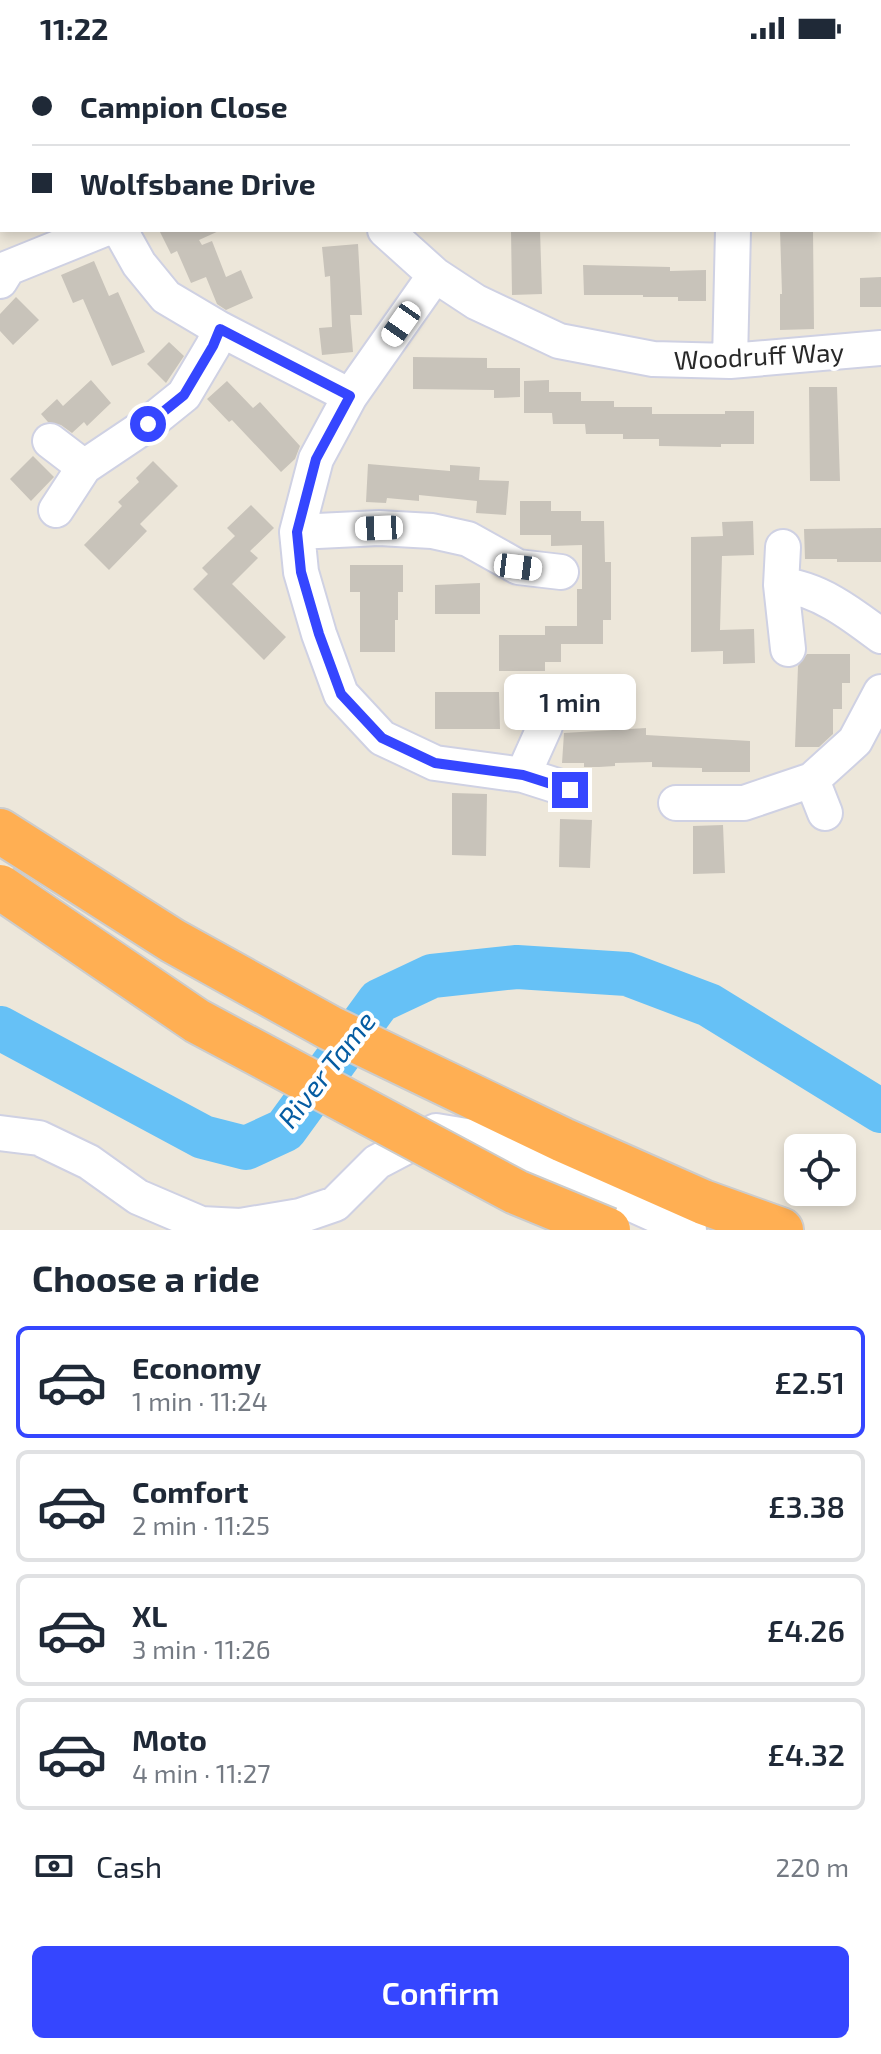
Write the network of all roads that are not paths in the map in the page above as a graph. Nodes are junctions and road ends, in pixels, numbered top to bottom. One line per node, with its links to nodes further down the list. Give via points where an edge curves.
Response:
1 (98, 232): 5 (street)
2 (121, 232): 7 (street, via 166,297)
3 (387, 232): 6 (street, Woodruff Way)
4 (733, 232): 9 (street)
5 (4, 275)
6 (435, 275): 9 (street, Woodruff Way, via 476,302 559,341 653,359); 10 (street)
7 (220, 329): 10 (street); 12 (street, via 184,395)
8 (881, 348): 9 (street, Woodruff Way)
9 (730, 361)
10 (350, 396): 14 (street, via 316,459)
11 (50, 441): 12 (street)
12 (84, 467): 13 (street)
13 (56, 510)
14 (297, 532): 16 (street, via 432,531 468,539 515,581); 22 (street, via 301,572 341,694 382,738 435,763)
15 (783, 547): 17 (street)
16 (561, 572)
17 (781, 585): 18 (street, via 837,605); 19 (street)
18 (881, 636)
19 (788, 649)
20 (881, 692): 23 (street, via 855,741)
21 (545, 726): 22 (street)
22 (523, 775): 24 (street)
23 (812, 780): 25 (street, via 744,803); 26 (street)
24 (570, 790)
25 (676, 803)
26 (825, 813)
27 (0, 831): 32 (highway, via 173,941 330,1028 563,1140)
28 (0, 887): 30 (highway, bridge, via 197,1021 516,1192)
29 (0, 1133): 31 (street, via 39,1138 89,1162 138,1197 201,1224 240,1226 335,1204 377,1162 436,1131 490,1140)
30 (608, 1230)
31 (689, 1230)
32 (781, 1230)

